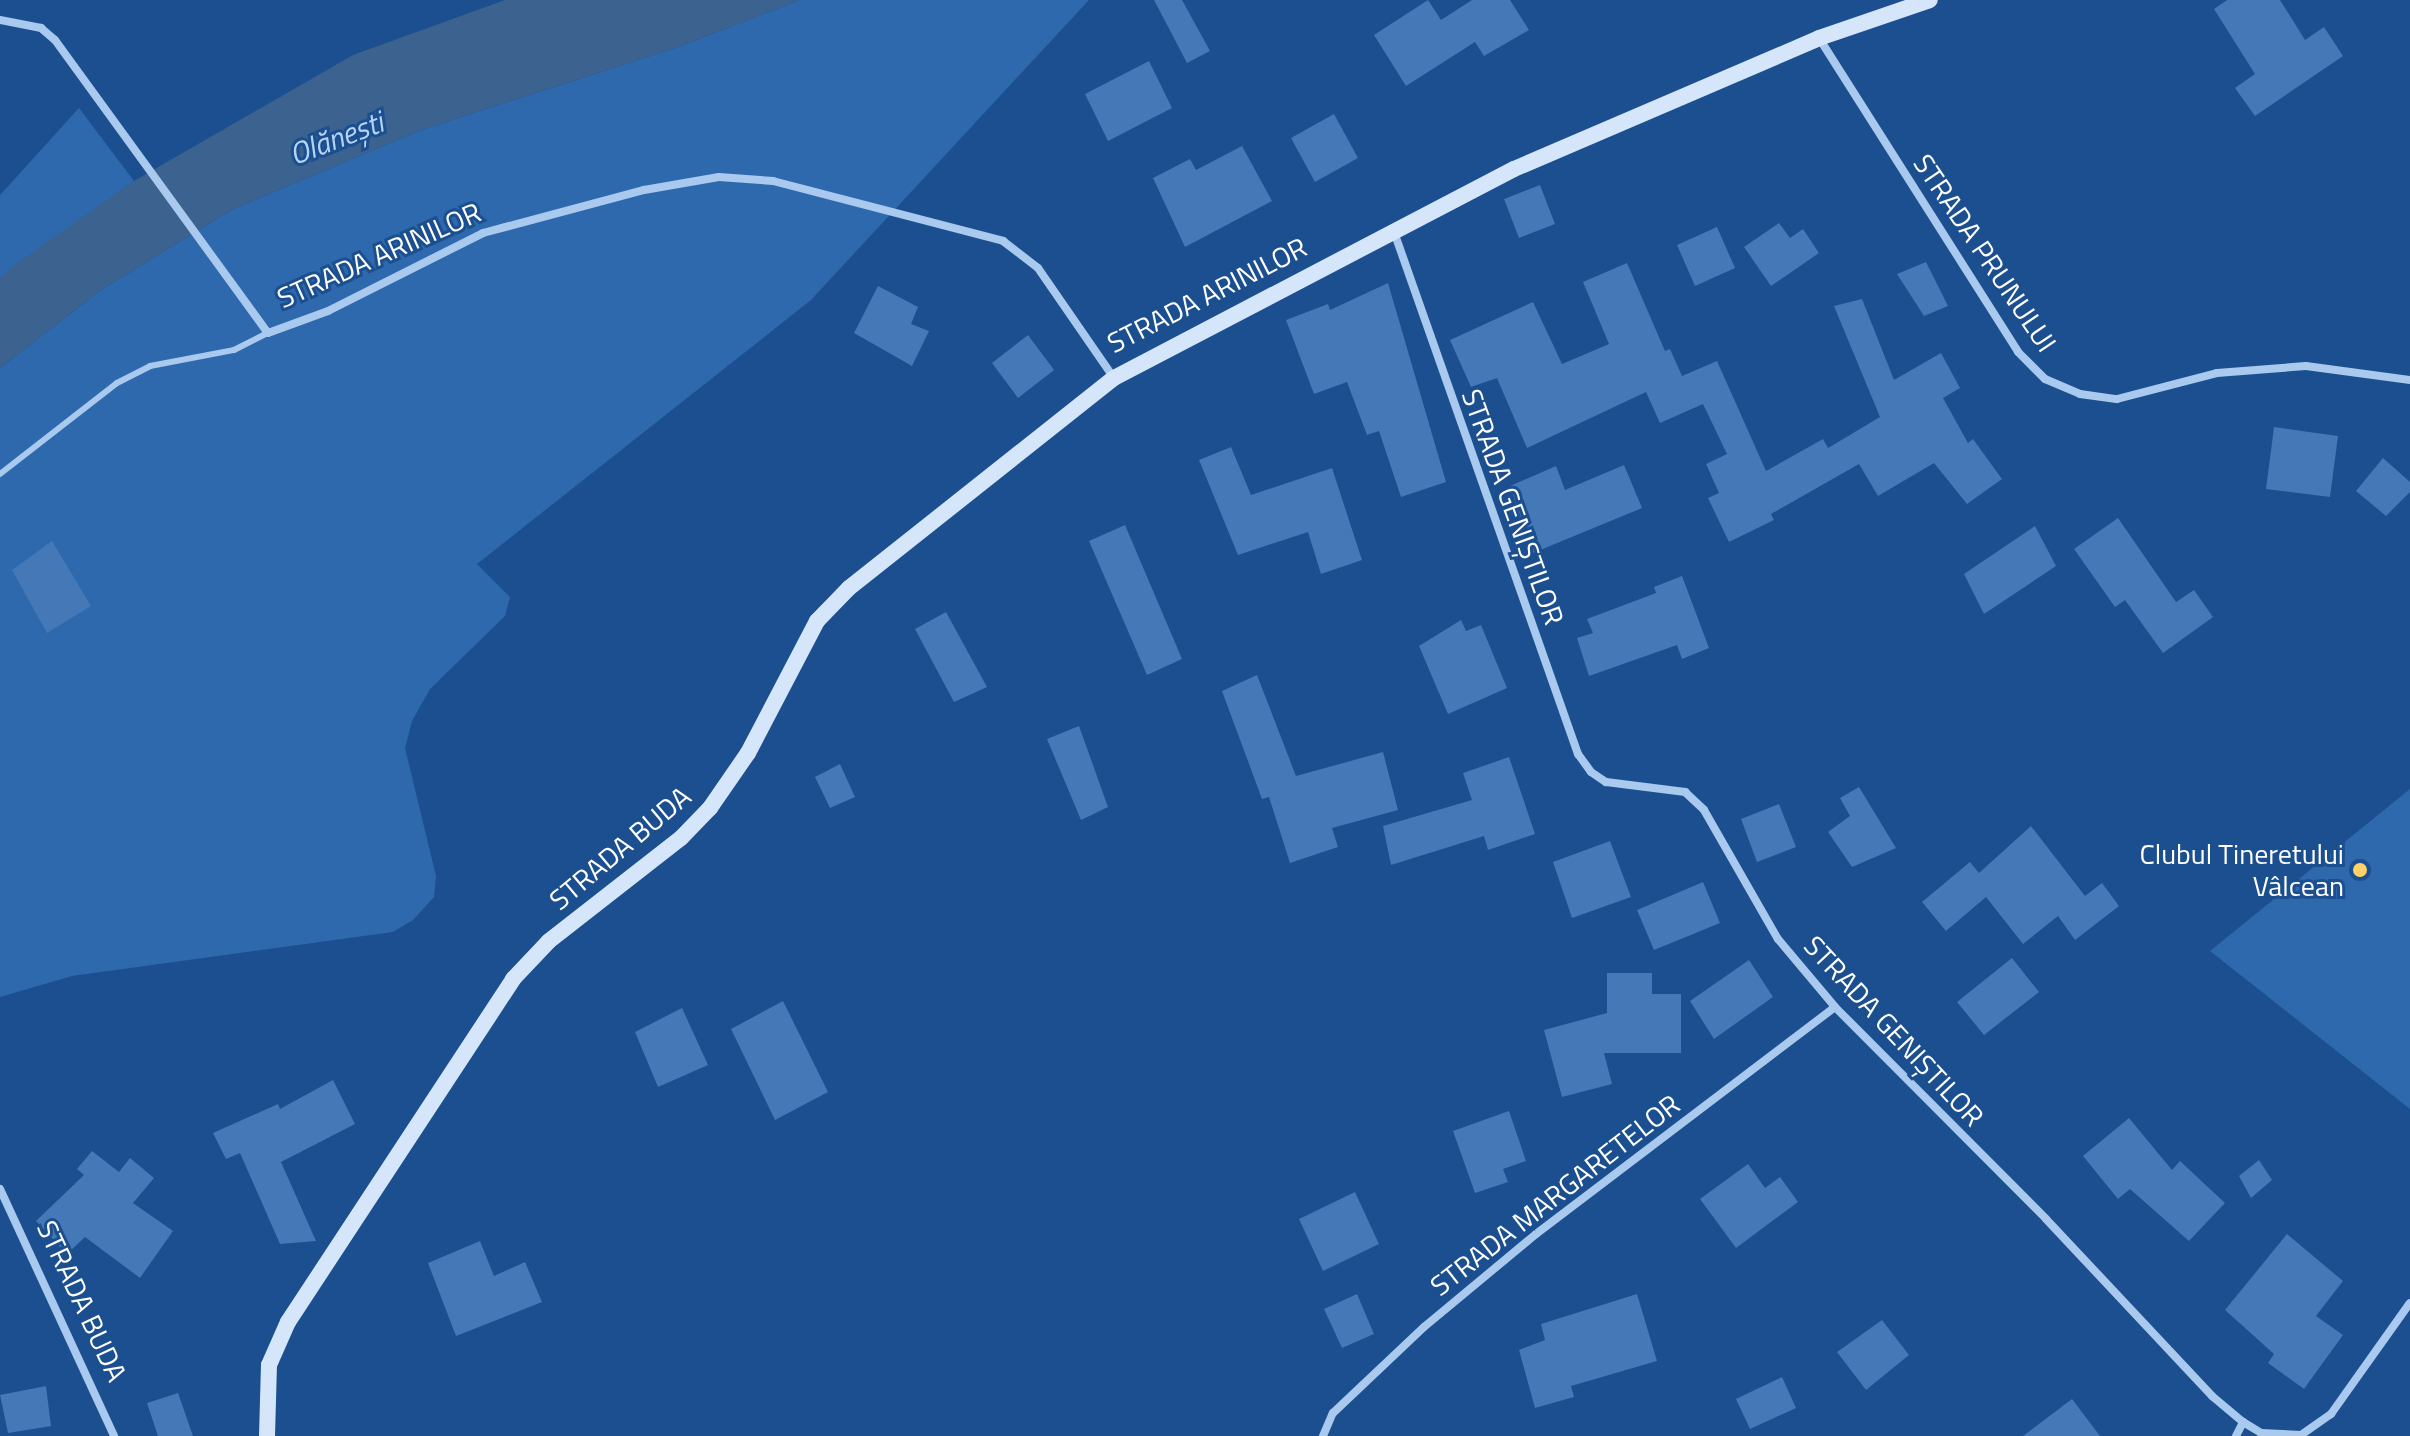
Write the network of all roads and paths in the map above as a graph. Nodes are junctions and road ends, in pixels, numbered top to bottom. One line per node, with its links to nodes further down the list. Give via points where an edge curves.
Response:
1 (1930, 0): 3 (street, STRADA ARINILOR)
2 (0, 20): 5 (street, via 41,28 55,40)
3 (1819, 38): 4 (street, STRADA ARINILOR, via 1514,169); 7 (street, STRADA PRUNULUI, via 2018,352 2045,379 2080,394 2117,399 2217,373 2306,366)
4 (1393, 229): 6 (street, STRADA ARINILOR); 9 (street, STRADA GENIȘTILOR, via 1578,754 1606,782 1685,792 1704,810 1778,939)
5 (268, 333): 6 (street, STRADA ARINILOR, via 328,311 483,233 644,190 719,177 773,181 1003,241 1038,268); 8 (lane, via 234,350 150,366 117,383)
6 (1114, 378): 15 (street, STRADA BUDA, via 849,588 817,621 748,753 710,808 681,838 549,941 513,979 288,1322 269,1365)
7 (2410, 380)
8 (0, 474)
9 (1835, 1007): 12 (street, STRADA GENIȘTILOR); 16 (street, STRADA MARGARETELOR, via 1536,1234 1424,1327 1333,1413)
10 (0, 1189): 14 (street, STRADA BUDA)
11 (2410, 1303): 13 (street, STRADA GENIȘTILOR, via 2331,1414)
12 (2243, 1422): 13 (street, STRADA GENIȘTILOR, via 2261,1433); 17 (street)
13 (2301, 1435)
14 (114, 1436)
15 (267, 1436)
16 (1323, 1436)
17 (2236, 1436)

